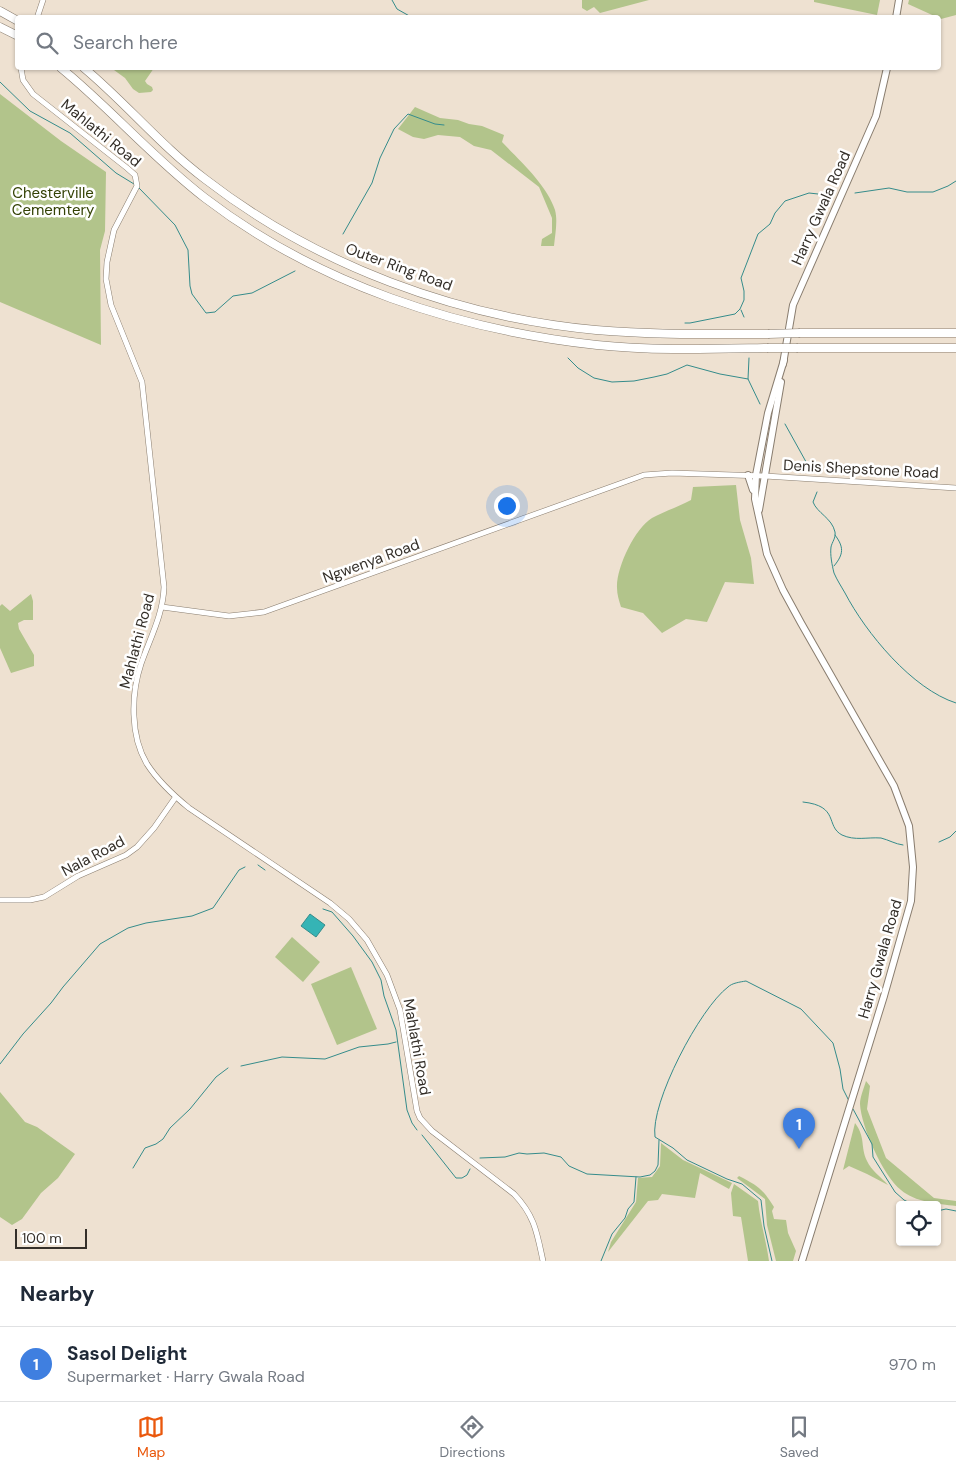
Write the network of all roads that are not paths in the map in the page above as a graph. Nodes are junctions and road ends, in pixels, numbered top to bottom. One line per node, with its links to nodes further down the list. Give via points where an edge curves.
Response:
1 (43, 0): 4 (street)
2 (899, 0): 5 (main road)
3 (0, 11): 6 (highway)
4 (38, 15)
5 (896, 15)
6 (15, 19)
7 (0, 27): 8 (highway)
8 (15, 35)
9 (21, 70): 22 (street, Mahlathi Road, via 27,88 33,94 127,168 137,181 114,230 106,279 113,313 142,382 164,588)
10 (63, 70): 14 (highway, bridge, via 164,165 244,225 308,262 378,293 442,314 500,330 550,339 632,348)
11 (86, 70): 13 (highway, Outer Ring Road, bridge, via 192,169 249,211 316,249 392,282 470,307 595,330 684,334)
12 (887, 70): 15 (main road, Harry Gwala Road, via 876,116 793,305)
13 (956, 333)
14 (956, 348)
15 (784, 360): 17 (main road, Harry Gwala Road, via 768,413); 18 (main road, Harry Gwala Road)
16 (748, 475): 17 (street); 20 (main road); 22 (street, Ngwenya Road, via 657,473 632,478 264,612 230,616)
17 (756, 476): 18 (street, Denis Shepstone Road); 20 (main road, Harry Gwala Road)
18 (765, 476): 19 (street, Denis Shepstone Road); 21 (main road, Harry Gwala Road)
19 (956, 488)
20 (756, 499): 21 (main road, Harry Gwala Road)
21 (759, 510): 26 (main road, Harry Gwala Road, via 767,554 783,590 894,786 908,826 913,867 911,901)
22 (162, 607): 23 (street, Mahlathi Road, via 138,672 134,721 147,764)
23 (175, 798): 24 (street, Nala Road, via 154,828 126,855 78,876 44,896 30,900); 25 (street, Mahlathi Road, via 330,903 367,940 388,975 400,1010 414,1101 420,1118 522,1203 535,1225)
24 (0, 900)
25 (543, 1261)
26 (802, 1261)

